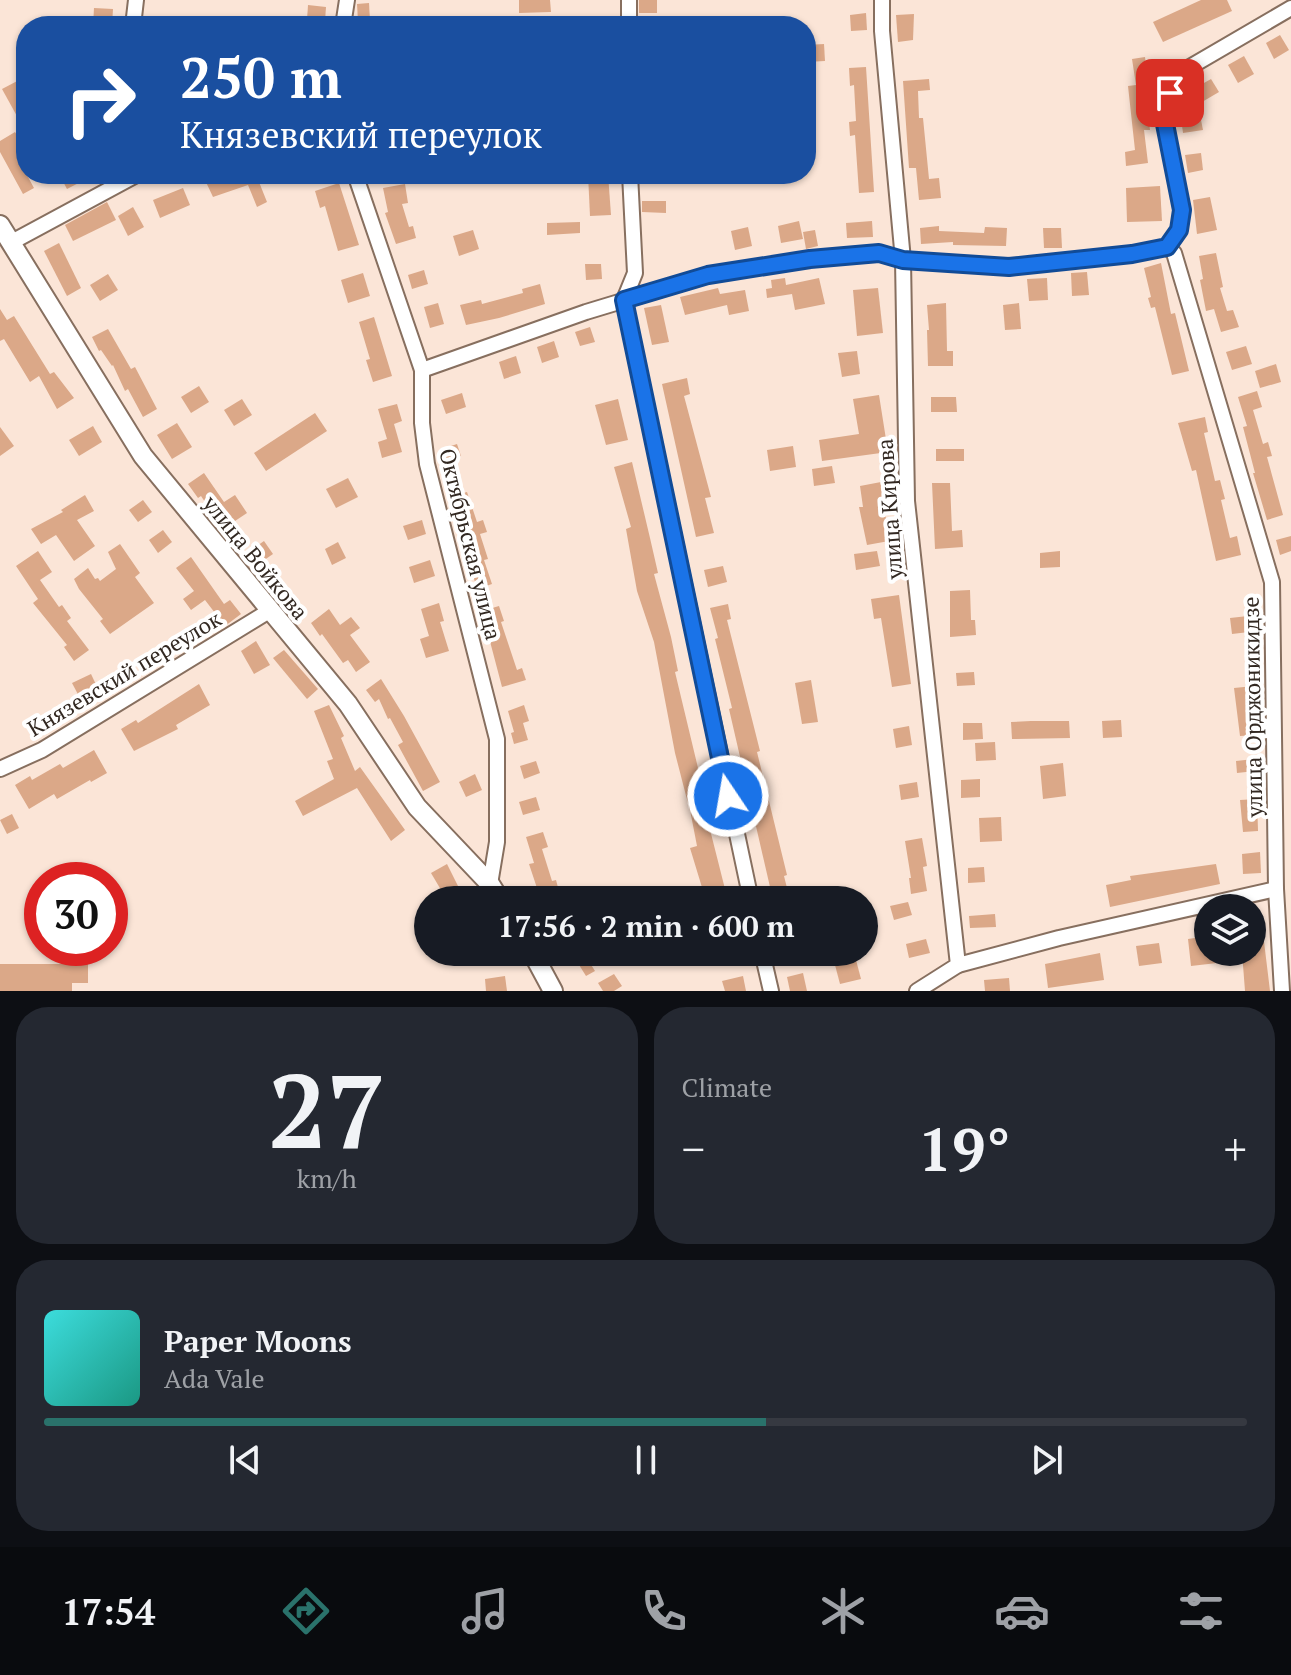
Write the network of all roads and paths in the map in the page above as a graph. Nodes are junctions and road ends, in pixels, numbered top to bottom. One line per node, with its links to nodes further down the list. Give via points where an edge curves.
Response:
1 (882, 0): 9 (street, улица Кирова)
2 (1291, 8): 8 (street, via 1183,71 1170,93 1164,119 1182,210 1179,230)
3 (108, 184): 7 (street)
4 (358, 184): 11 (street, Октябрьская улица)
5 (631, 184): 10 (street, via 635,273)
6 (0, 225): 7 (street, улица Войкова)
7 (10, 243): 12 (street, улица Войкова, via 143,456)
8 (1167, 247): 9 (street, via 1009,267); 17 (street, улица Орджоникидзе, via 1174,253 1272,582)
9 (903, 260): 10 (street, via 879,253 810,259 708,275); 18 (street, улица Кирова, via 907,501)
10 (624, 300): 11 (street); 16 (street)
11 (422, 370): 15 (street, Октябрьская улица, via 427,464 497,739)
12 (269, 611): 13 (street, Князевский переулок, via 42,750); 14 (street, улица Войкова, via 348,704 417,807)
13 (0, 769)
14 (489, 886)
15 (495, 886)
16 (748, 886)
17 (1276, 889): 18 (street); 24 (street, улица Орджоникидзе)
18 (958, 965): 23 (street)
19 (540, 966): 21 (street)
20 (765, 966): 22 (street)
21 (553, 991)
22 (771, 991)
23 (917, 991)
24 (1282, 991)

